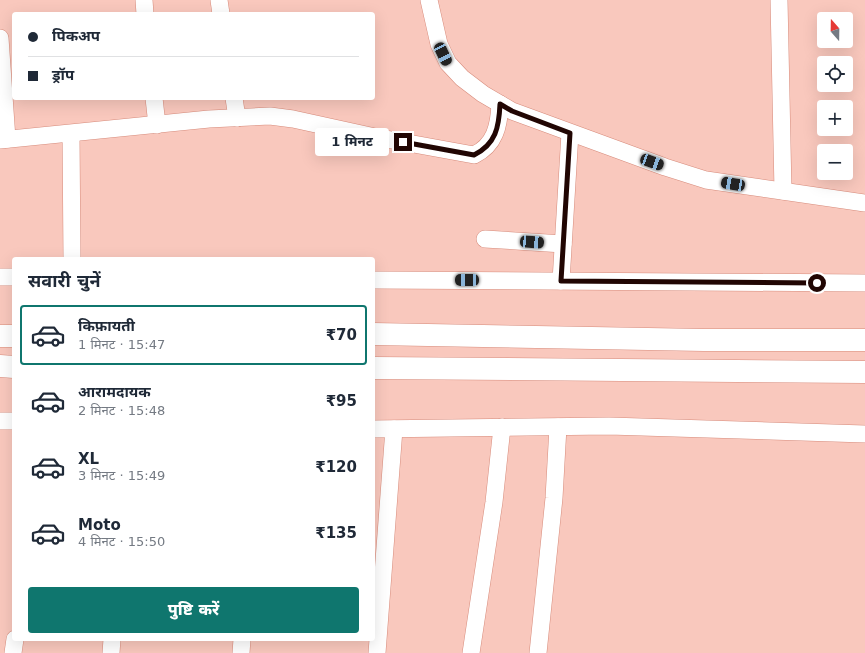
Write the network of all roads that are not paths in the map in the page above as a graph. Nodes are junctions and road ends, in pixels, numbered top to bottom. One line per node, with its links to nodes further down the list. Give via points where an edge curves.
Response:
1 (144, 0): 5 (street)
2 (219, 0): 6 (street)
3 (429, 0): 10 (street, via 439,44 448,63 462,78)
4 (779, 0): 16 (street)
5 (145, 12)
6 (221, 12)
7 (0, 38): 15 (street)
8 (154, 100): 12 (street)
9 (234, 100): 11 (street)
10 (500, 104): 11 (street, via 495,136 484,150 474,155 293,119 270,116); 13 (street)
11 (237, 118): 12 (street)
12 (157, 125): 14 (street)
13 (570, 133): 16 (street, via 706,180); 19 (street)
14 (71, 134): 15 (street); 20 (street)
15 (4, 140)
16 (783, 191): 17 (street)
17 (865, 204)
18 (485, 239): 19 (street)
19 (563, 244): 24 (street)
20 (72, 257)
21 (0, 277): 22 (street)
22 (12, 277)
23 (375, 280): 24 (street)
24 (561, 281): 25 (street)
25 (865, 283)
26 (375, 334): 29 (highway, via 696,340)
27 (0, 336): 28 (highway)
28 (12, 336)
29 (865, 340)
30 (0, 366): 31 (highway)
31 (12, 367)
32 (375, 368): 33 (highway)
33 (865, 372)
34 (0, 421): 35 (street)
35 (12, 421)
36 (502, 427): 37 (street); 39 (street); 48 (street, via 494,502)
37 (558, 427): 40 (street, via 609,426); 49 (street, via 553,513)
38 (375, 429): 39 (street)
39 (394, 429): 47 (street)
40 (865, 434)
41 (15, 641): 44 (street)
42 (112, 641): 45 (street)
43 (242, 641): 46 (street)
44 (13, 653)
45 (111, 653)
46 (241, 653)
47 (377, 653)
48 (471, 653)
49 (538, 653)

